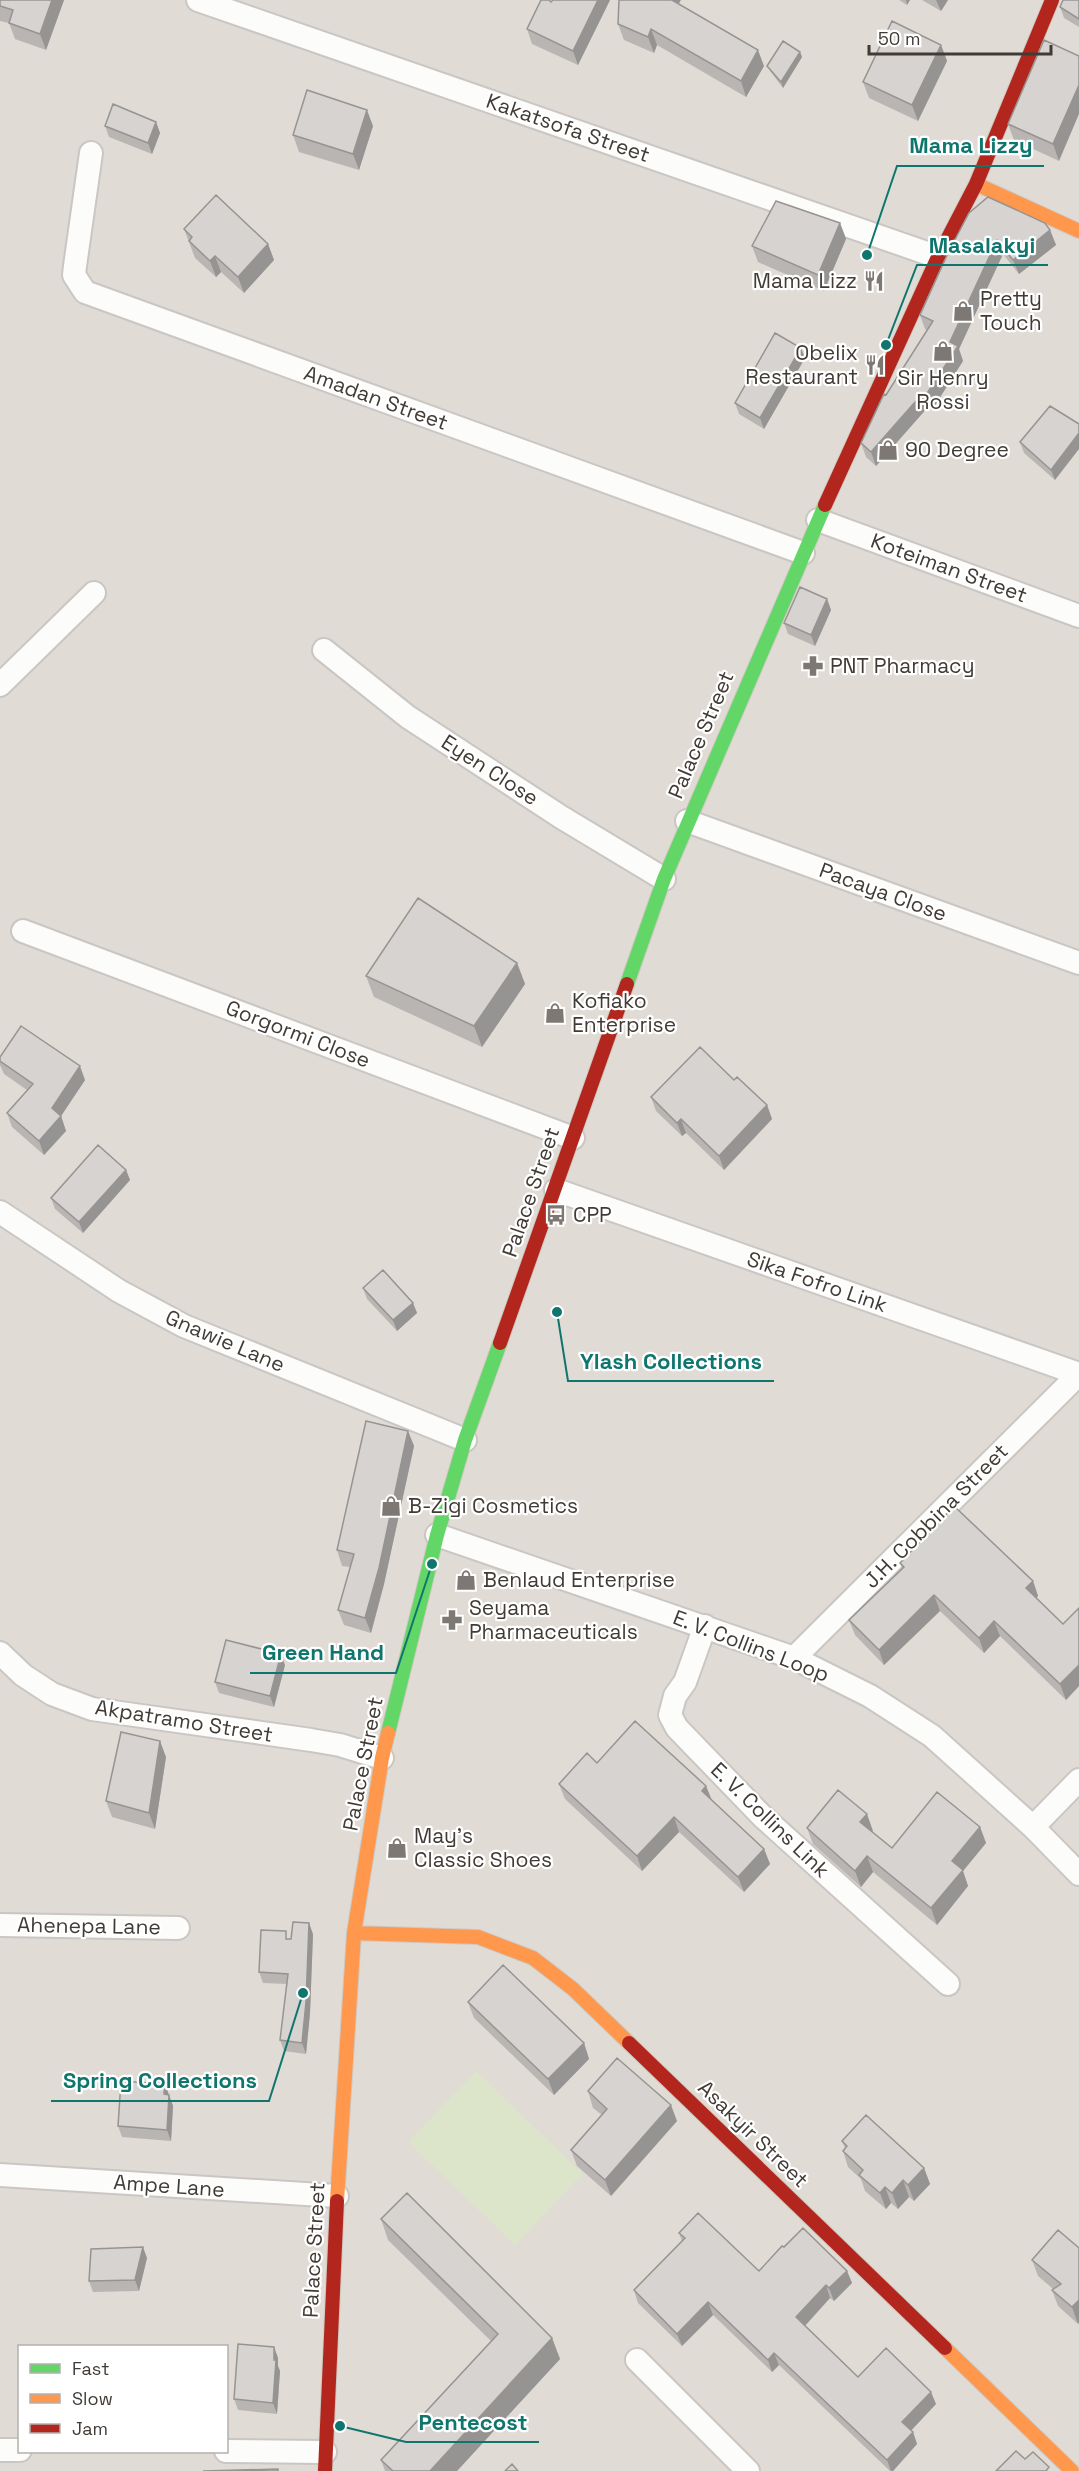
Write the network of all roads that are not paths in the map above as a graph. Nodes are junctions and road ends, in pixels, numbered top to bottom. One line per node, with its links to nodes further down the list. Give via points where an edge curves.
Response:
1 (198, 0): 3 (street, Kakatsofa Street)
2 (1052, 0): 5 (street, Palace Street)
3 (224, 4): 7 (street, Kakatsofa Street)
4 (91, 153): 9 (street, Amadan Street, via 74,275 85,292)
5 (976, 184): 6 (street); 7 (street, Palace Street)
6 (1079, 231)
7 (938, 257): 8 (street, Palace Street)
8 (818, 520): 9 (street, Palace Street); 11 (street, Koteiman Street)
9 (802, 552): 14 (street, Palace Street)
10 (94, 593): 13 (street)
11 (1079, 616)
12 (324, 650): 15 (street, Eyen Close, via 408,717)
13 (0, 685)
14 (687, 821): 15 (street, Palace Street); 17 (street, Pacaya Close)
15 (664, 879): 18 (street, Palace Street)
16 (23, 931): 18 (street, Gorgormi Close)
17 (1079, 963)
18 (573, 1138): 19 (street, Palace Street)
19 (556, 1190): 21 (street, Sika Fofro Link); 22 (street, Palace Street)
20 (0, 1212): 22 (street, Gnawie Lane, via 118,1292 184,1326)
21 (1079, 1374): 26 (street, J.H. Cobbina Street)
22 (465, 1440): 23 (street, Palace Street)
23 (437, 1535): 24 (street, E. V. Collins Loop); 27 (street, Palace Street)
24 (705, 1626): 26 (street, E. V. Collins Loop); 34 (street, E. V. Collins Link, via 685,1682 675,1696 670,1715 677,1728 763,1817)
25 (0, 1653): 27 (street, Akpatramo Street, via 23,1675 52,1694 92,1708 311,1740)
26 (794, 1658): 29 (street, E. V. Collins Loop, via 870,1696 932,1736)
27 (382, 1758): 33 (street, Palace Street)
28 (1079, 1780): 29 (street)
29 (1033, 1827): 30 (street, E. V. Collins Loop)
30 (1079, 1874)
31 (0, 1925): 32 (street, Ahenepa Lane)
32 (178, 1928)
33 (354, 1932): 36 (street, Palace Street); 43 (street, Asakyir Street, via 477,1937 533,1958 573,1989)
34 (948, 1984)
35 (0, 2175): 36 (street, Ampe Lane)
36 (337, 2196): 41 (street, Palace Street)
37 (637, 2360): 42 (street)
38 (0, 2450): 39 (street)
39 (18, 2450)
40 (228, 2451): 41 (street)
41 (325, 2461)
42 (748, 2471)
43 (1072, 2471)

